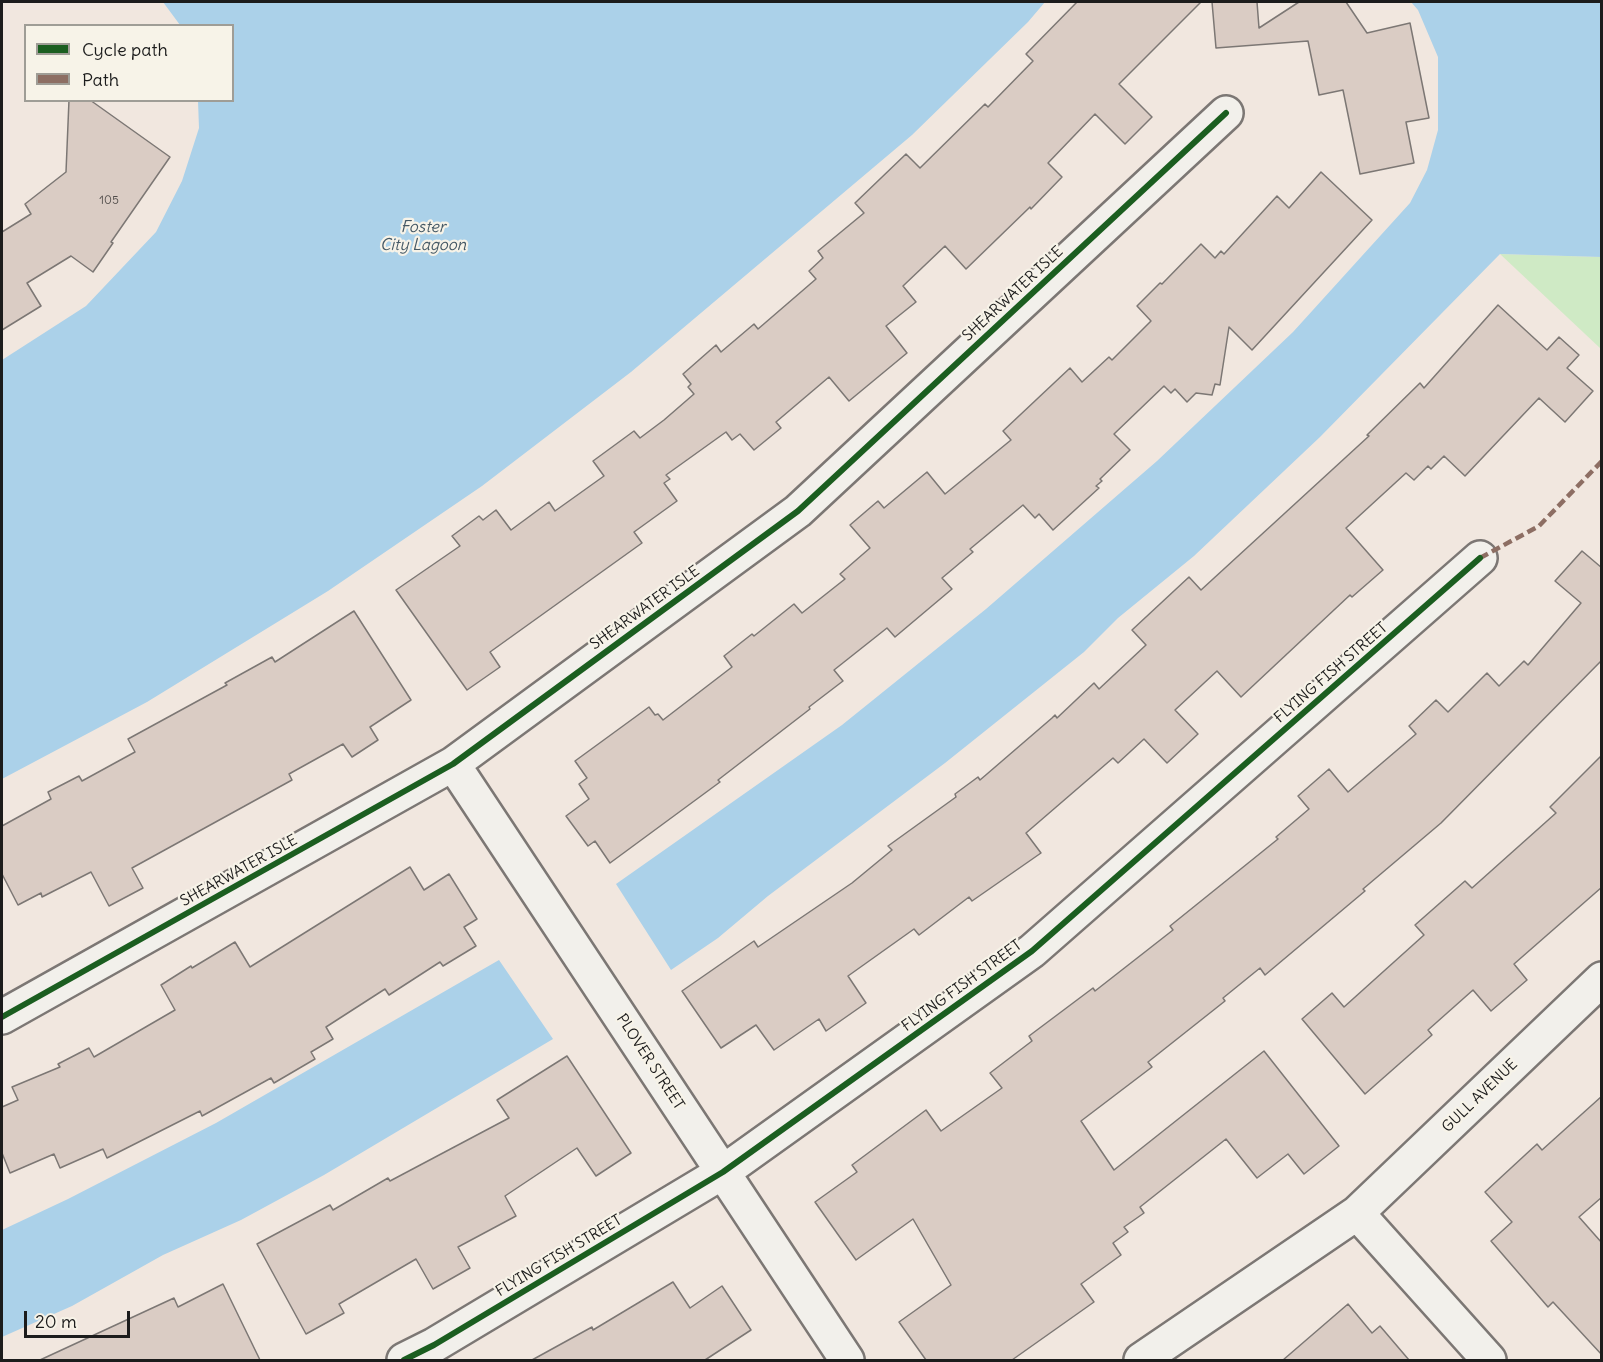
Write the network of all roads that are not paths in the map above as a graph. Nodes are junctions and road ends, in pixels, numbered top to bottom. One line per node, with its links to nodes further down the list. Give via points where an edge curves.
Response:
1 (1226, 113): 3 (street, SHEARWATER ISLE, via 798,510)
2 (1480, 558): 6 (street, FLYING FISH STREET, via 1032,951)
3 (453, 764): 5 (street, SHEARWATER ISLE); 6 (street, PLOVER STREET)
4 (1602, 979): 7 (street, GULL AVENUE)
5 (2, 1017)
6 (723, 1172): 8 (street, FLYING FISH STREET); 9 (street, PLOVER STREET)
7 (1357, 1213): 10 (street, GULL AVENUE); 11 (street)
8 (404, 1360)
9 (847, 1360)
10 (1141, 1360)
11 (1489, 1360)

